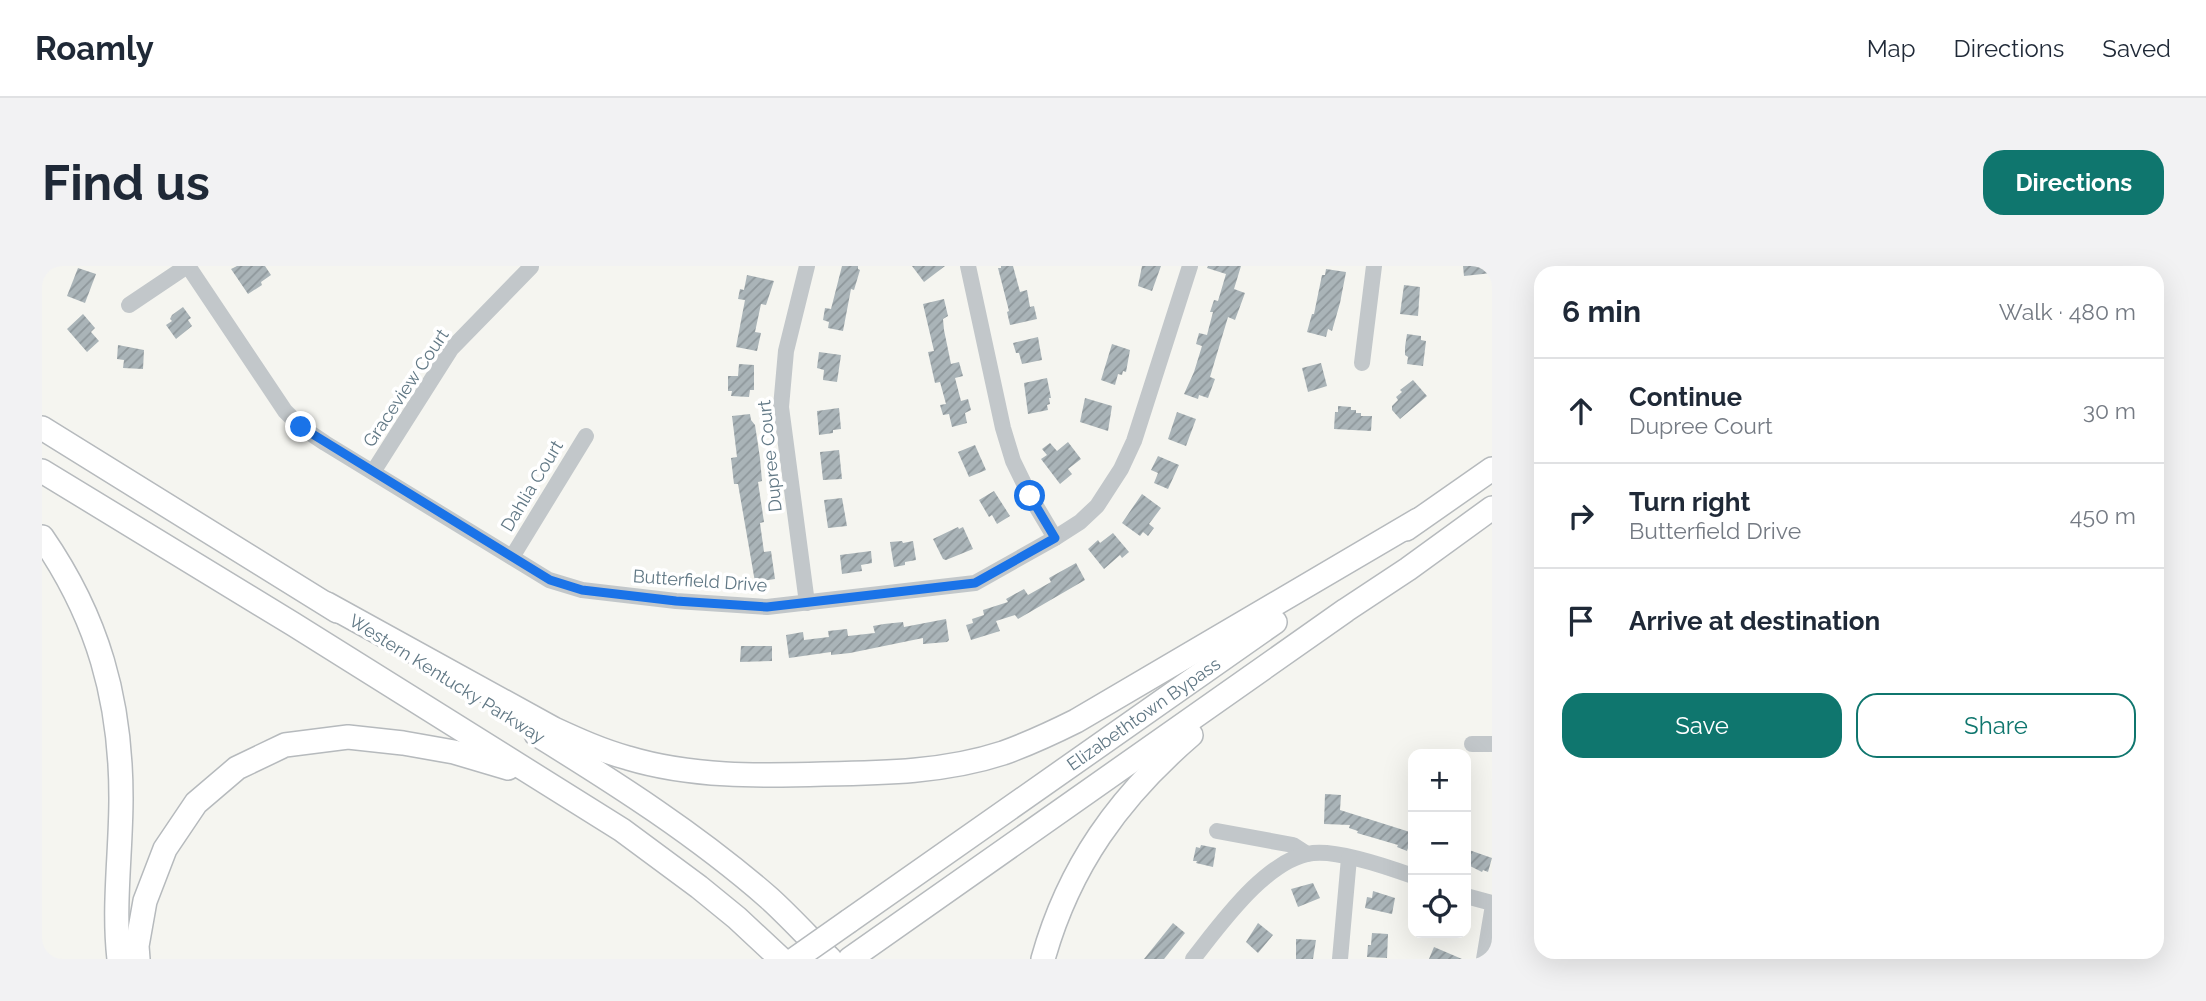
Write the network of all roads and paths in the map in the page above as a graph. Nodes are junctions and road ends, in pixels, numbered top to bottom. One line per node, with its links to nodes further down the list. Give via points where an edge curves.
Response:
1 (187, 266): 7 (street); 13 (street, Butterfield Drive, via 285,411 301,427)
2 (807, 266): 20 (street, Dupree Court, via 786,351 781,407)
3 (968, 266): 17 (street, via 1013,461)
4 (1189, 266): 17 (street, Butterfield Drive, via 1121,469 1097,506)
5 (1374, 266): 8 (street)
6 (531, 267): 13 (street, Graceview Court, via 451,349)
7 (129, 305)
8 (1362, 363)
9 (42, 428): 21 (highway, Western Kentucky Parkway)
10 (586, 436): 18 (street, Dahlia Court)
11 (1492, 469): 15 (highway, Elizabethtown Bypass)
12 (42, 471): 24 (highway, Western Kentucky Parkway)
13 (373, 472): 18 (street, Butterfield Drive)
14 (1492, 508): 19 (highway, Elizabethtown Bypass)
15 (1418, 520): 21 (highway, via 1076,721 1002,753 921,770 752,775 668,768 629,758 554,729); 35 (highway, Elizabethtown Bypass, bridge)
16 (42, 537): 32 (highway, via 80,598 96,636 116,716 121,799)
17 (1055, 538): 20 (street, Butterfield Drive, via 975,583)
18 (512, 557): 20 (street, Butterfield Drive, via 550,580 582,590 767,607)
19 (1408, 569): 37 (highway, Elizabethtown Bypass); 38 (highway, via 1160,761 1104,827 1082,863)
20 (807, 603)
21 (327, 604): 36 (highway, Western Kentucky Parkway, via 678,826 772,900)
22 (1472, 744): 23 (street)
23 (1492, 744)
24 (589, 809): 33 (highway, via 504,766 454,752 348,737 285,745 237,768 196,803 165,849 145,901); 34 (highway, Western Kentucky Parkway, via 699,887)
25 (1217, 831): 26 (street, via 1293,845)
26 (1307, 854): 27 (street); 39 (street, via 1257,884)
27 (1349, 858): 28 (street); 40 (street)
28 (1410, 875)
29 (1471, 897): 30 (street)
30 (1492, 903)
31 (1492, 911): 41 (street)
32 (119, 959)
33 (138, 959)
34 (780, 959)
35 (795, 959)
36 (830, 959)
37 (850, 959)
38 (1043, 959)
39 (1193, 959)
40 (1340, 959)
41 (1484, 959)

